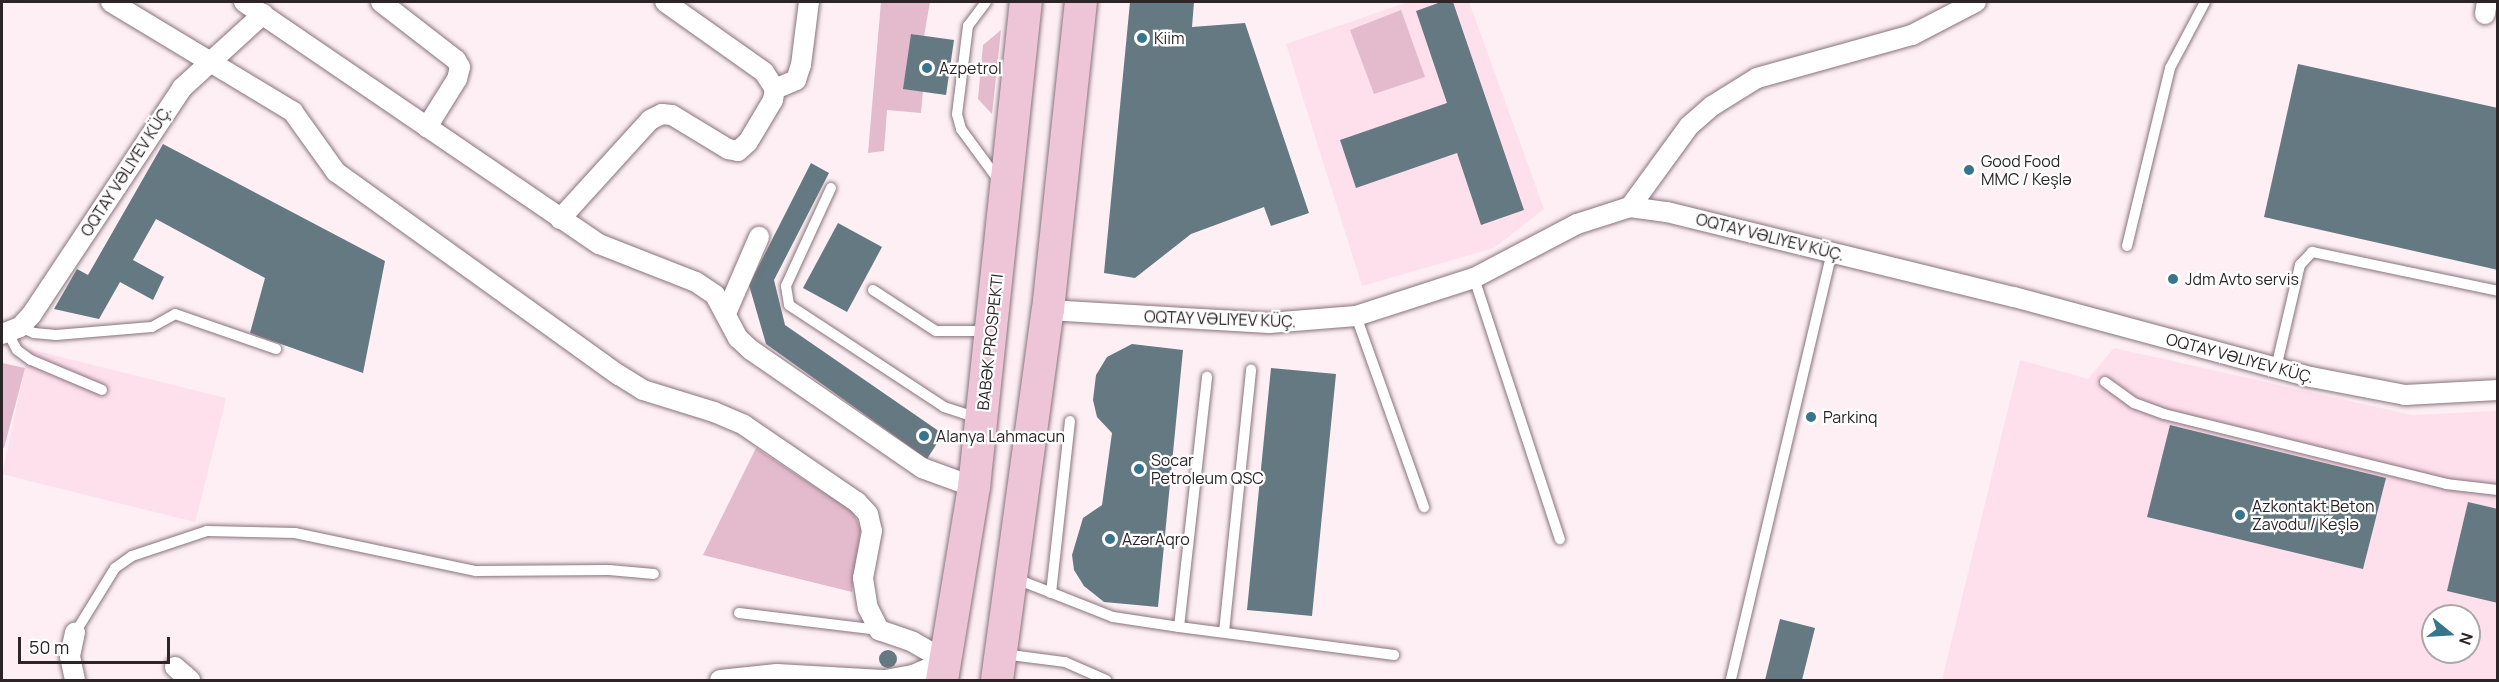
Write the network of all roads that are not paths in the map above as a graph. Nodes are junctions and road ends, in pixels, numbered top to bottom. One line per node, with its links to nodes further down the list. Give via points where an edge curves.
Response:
1 (111, 2): 12 (street)
2 (244, 2): 11 (street)
3 (381, 2): 14 (street, via 460,67 458,79)
4 (665, 2): 13 (street, via 764,72)
5 (809, 2): 13 (street, via 796,80)
6 (986, 2): 16 (lane, via 968,26 957,114 961,129)
7 (1026, 2): 16 (main road, BABƏK PROSPEKTI)
8 (1082, 2): 25 (main road)
9 (1976, 2): 17 (street, via 1912,35 1757,78 1712,106 1689,126)
10 (2205, 2): 20 (lane, via 2170,68)
11 (263, 14): 12 (street, OQTAY VƏLIYEV KÜÇ.); 14 (street)
12 (211, 60): 28 (street, OQTAY VƏLIYEV KÜÇ., via 168,106); 48 (street, via 293,112 336,172 619,375 643,390 744,425 857,502 868,514 872,531 863,578 868,608)
13 (775, 89): 18 (street, via 773,100 738,151 672,116 662,114 650,120)
14 (427, 127): 18 (street)
15 (831, 189): 37 (lane, via 786,286 789,305 944,407)
16 (1006, 190): 29 (main road, BABƏK PROSPEKTI)
17 (1630, 207): 21 (street, OQTAY VƏLIYEV KÜÇ., via 1667,212); 22 (street, OQTAY VƏLIYEV KÜÇ., via 1577,224)
18 (560, 219): 26 (street, via 598,244 696,282 715,295)
19 (759, 237): 26 (street)
20 (2127, 246)
21 (1833, 253): 31 (street, OQTAY VƏLIYEV KÜÇ.); 56 (lane)
22 (1474, 278): 27 (street, OQTAY VƏLIYEV KÜÇ.); 42 (lane)
23 (873, 290): 29 (lane, via 936,331)
24 (2498, 291): 31 (lane, via 2312,252 2300,265)
25 (1048, 310): 27 (street, OQTAY VƏLIYEV KÜÇ., via 1269,323); 44 (main road)
26 (727, 311): 39 (street, via 738,338 751,350 922,468)
27 (1356, 316): 41 (lane)
28 (10, 331): 30 (lane, via 80,333 152,327 175,314); 35 (lane, via 17,350 31,360)
29 (992, 331): 37 (main road, BABƏK PROSPEKTI)
30 (276, 349)
31 (2276, 368): 36 (street, OQTAY VƏLIYEV KÜÇ., via 2405,395)
32 (1251, 369): 49 (lane)
33 (1207, 377): 47 (lane)
34 (2105, 382): 40 (lane, via 2134,404 2164,414 2446,484)
35 (102, 390)
36 (2498, 390)
37 (982, 418): 39 (main road, BABƏK PROSPEKTI)
38 (1070, 421): 45 (lane)
39 (974, 487): 54 (main road, BABƏK PROSPEKTI)
40 (2498, 490)
41 (1424, 507)
42 (1560, 539)
43 (654, 574): 50 (lane, via 476,571 295,533 207,531 132,556 115,568)
44 (1014, 578): 45 (lane); 53 (main road)
45 (1051, 592): 47 (lane, via 1113,617)
46 (739, 613): 48 (lane)
47 (1179, 627): 49 (lane)
48 (879, 630): 54 (street, via 913,642)
49 (1224, 632): 51 (lane)
50 (75, 633): 57 (street, via 70,656)
51 (1394, 655)
52 (175, 667): 58 (street)
53 (1000, 667): 61 (lane, via 1065,662)
54 (944, 671): 60 (street)
55 (800, 678): 59 (street); 60 (street)
56 (1731, 679)
57 (75, 681)
58 (190, 681)
59 (720, 681)
60 (884, 681)
61 (1106, 681)

